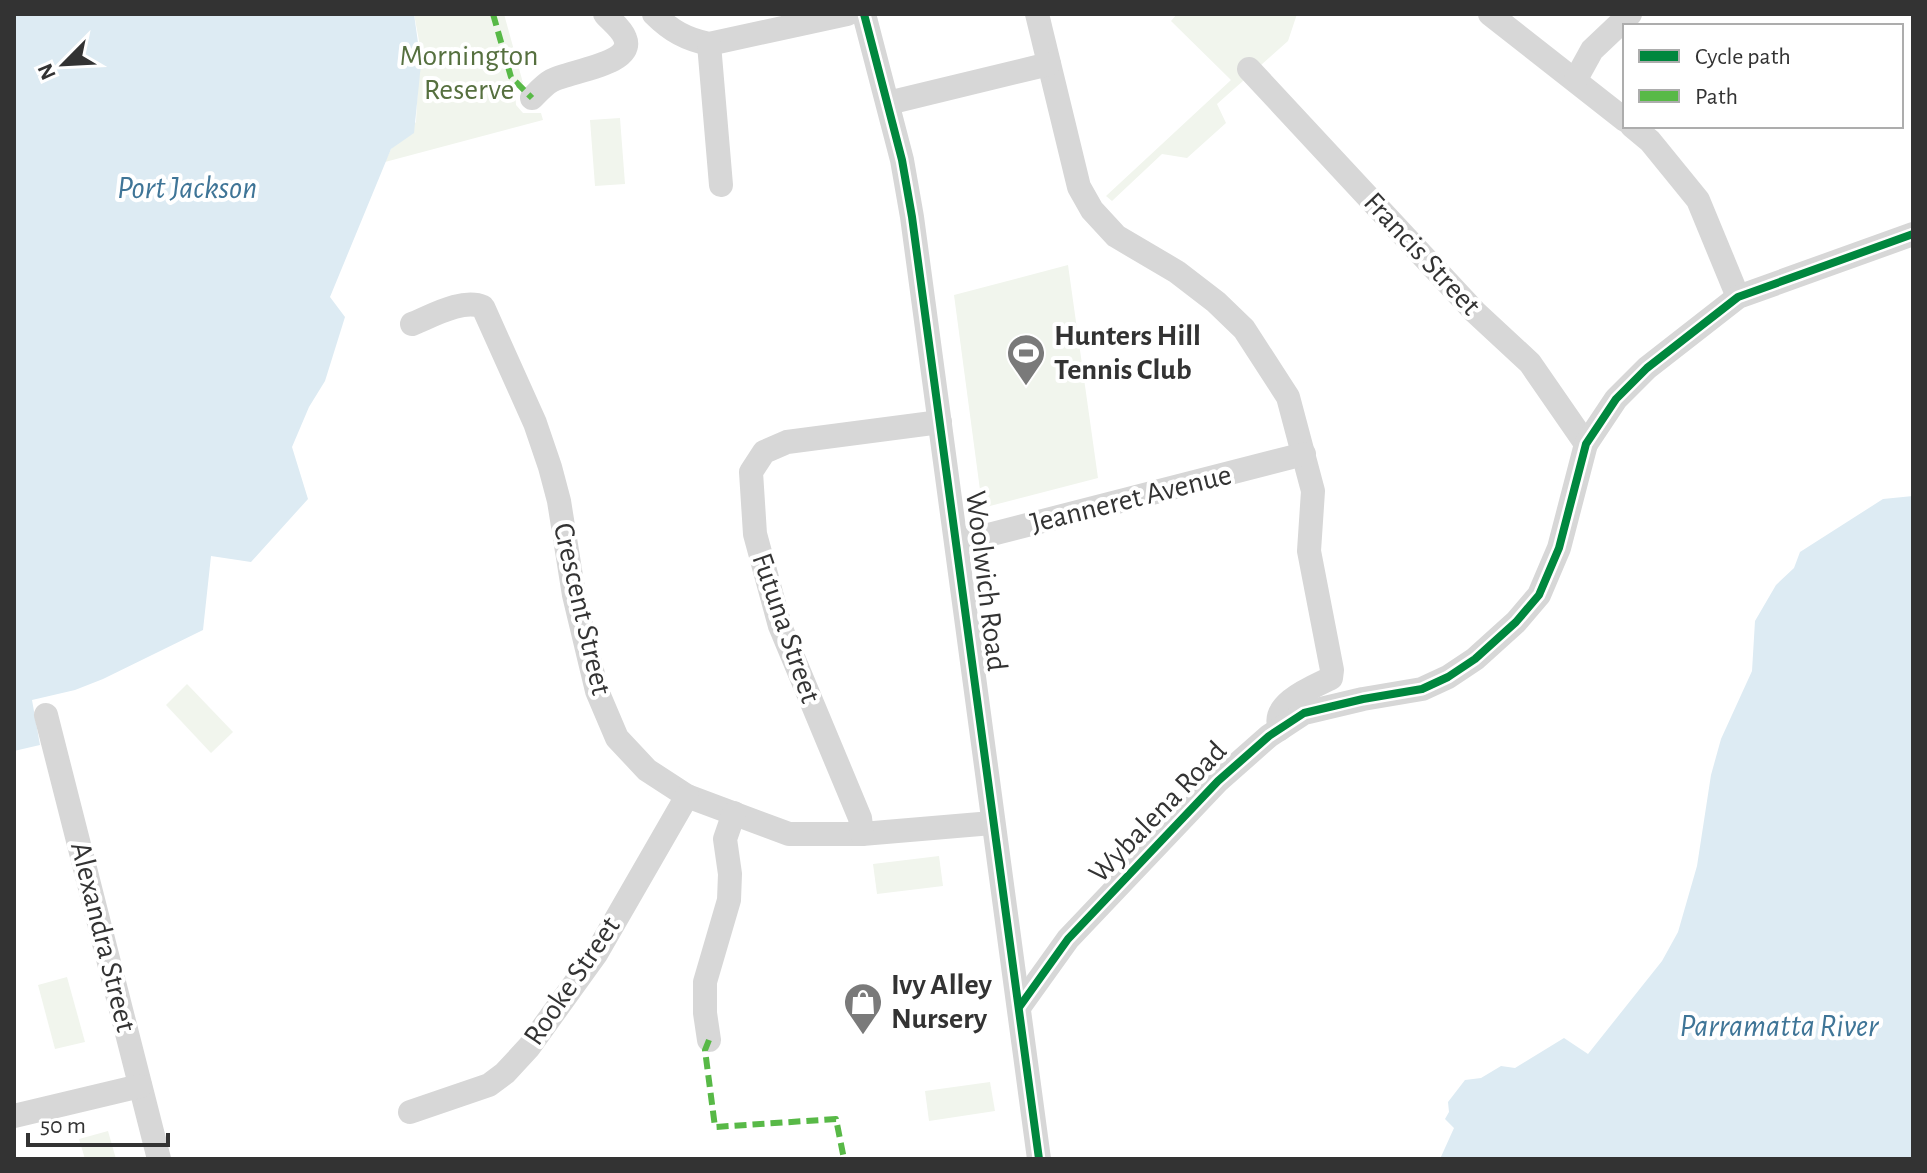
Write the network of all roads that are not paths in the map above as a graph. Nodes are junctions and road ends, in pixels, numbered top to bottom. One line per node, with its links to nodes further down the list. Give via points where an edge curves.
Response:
1 (605, 14): 13 (street, via 625,37 622,56 551,81)
2 (654, 14): 9 (street, via 686,39)
3 (847, 14): 9 (street)
4 (864, 14): 14 (street, Woolwich Road)
5 (1037, 14): 10 (street)
6 (1490, 14): 12 (street)
7 (1514, 14): 12 (street, via 1567,53)
8 (1630, 14): 12 (street, via 1592,50)
9 (709, 44): 17 (street)
10 (1049, 64): 14 (street); 23 (street, via 1079,187 1092,210 1116,236 1177,272 1244,329 1288,397)
11 (1249, 69): 22 (street, Francis Street, via 1475,312 1530,363)
12 (1576, 79): 15 (street)
13 (532, 98)
14 (888, 103): 21 (street, Woolwich Road, via 912,217)
15 (1623, 118)
16 (1634, 128): 19 (street, via 1698,200)
17 (721, 185)
18 (1913, 234): 19 (street, Wybalena Road)
19 (1738, 297): 22 (street, Wybalena Road, via 1626,388)
20 (412, 324): 27 (street, Crescent Street, via 452,309 483,307 550,467 597,691 617,738 647,770)
21 (940, 422): 24 (street, Woolwich Road); 30 (street, Futuna Street, via 787,442 764,452 751,472 755,534 780,626 860,818)
22 (1586, 444): 26 (street, Wybalena Road, via 1559,548 1539,595 1516,622 1475,659 1422,689 1304,713)
23 (1304, 454): 24 (street, Jeanneret Avenue); 26 (street, via 1313,491 1309,551 1332,670 1331,678 1293,698 1279,713)
24 (957, 543): 29 (street, Woolwich Road)
25 (46, 715): 33 (street, Alexandra Street)
26 (1280, 729): 31 (street, Wybalena Road, via 1218,781 1068,939)
27 (687, 796): 28 (street, Crescent Street); 34 (street, Rooke Street, via 596,954 529,1047 489,1085)
28 (734, 813): 30 (street, Crescent Street, via 789,834); 32 (street, via 725,839 729,900 705,982)
29 (992, 823): 30 (street, Crescent Street); 31 (street, Woolwich Road)
30 (862, 834)
31 (1020, 1006): 37 (street, Woolwich Road)
32 (709, 1040)
33 (140, 1086): 35 (street); 36 (street, Alexandra Street)
34 (410, 1112)
35 (14, 1116)
36 (159, 1159)
37 (1039, 1159)

